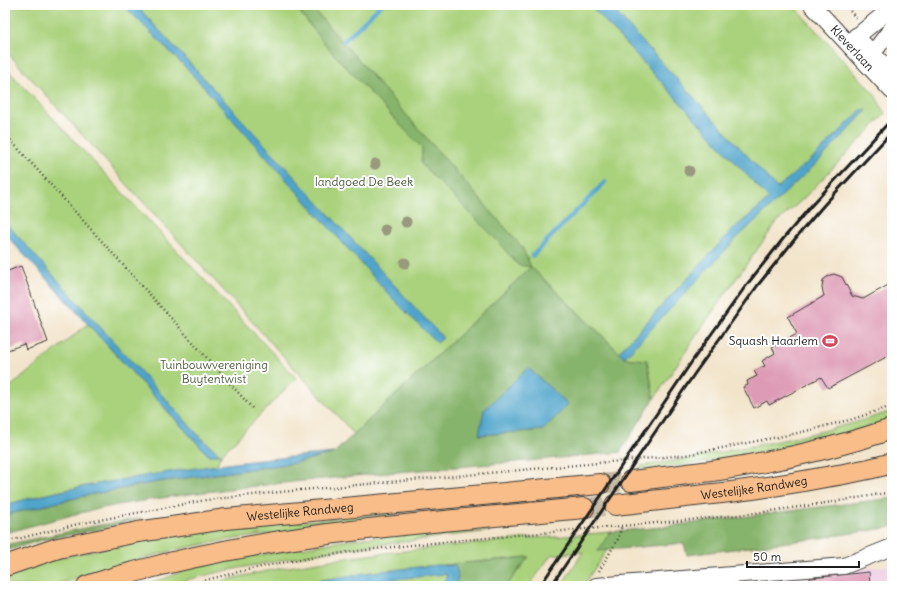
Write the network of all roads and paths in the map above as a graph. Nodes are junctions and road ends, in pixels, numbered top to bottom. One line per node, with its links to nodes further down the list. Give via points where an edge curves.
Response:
1 (812, 5): 5 (street, Kleverlaan)
2 (827, 5): 5 (street, Kleverlaan)
3 (892, 11): 5 (street)
4 (892, 28): 6 (street)
5 (852, 40): 6 (street, Kleverlaan)
6 (869, 57): 7 (street, Kleverlaan); 8 (street, Kleverlaan)
7 (892, 74)
8 (892, 92)
9 (5, 134): 11 (path)
10 (892, 406): 20 (path, via 798,433 686,455 206,500 78,524)
11 (253, 408)
12 (892, 429): 14 (main road, Westelijke Randweg, via 796,456 720,470)
13 (892, 463): 17 (main road, Westelijke Randweg, via 787,484)
14 (631, 481)
15 (600, 484): 22 (main road, Westelijke Randweg, via 226,519 138,532 58,548)
16 (892, 492): 19 (path, via 836,502 702,519)
17 (615, 505)
18 (584, 508): 24 (main road, Westelijke Randweg, via 358,530 287,540 203,555)
19 (622, 525): 23 (path, via 618,539); 25 (path, via 408,545 306,558)
20 (5, 542)
21 (892, 546): 23 (street, via 844,566)
22 (5, 566)
23 (596, 580)
24 (87, 586)
25 (186, 586)

